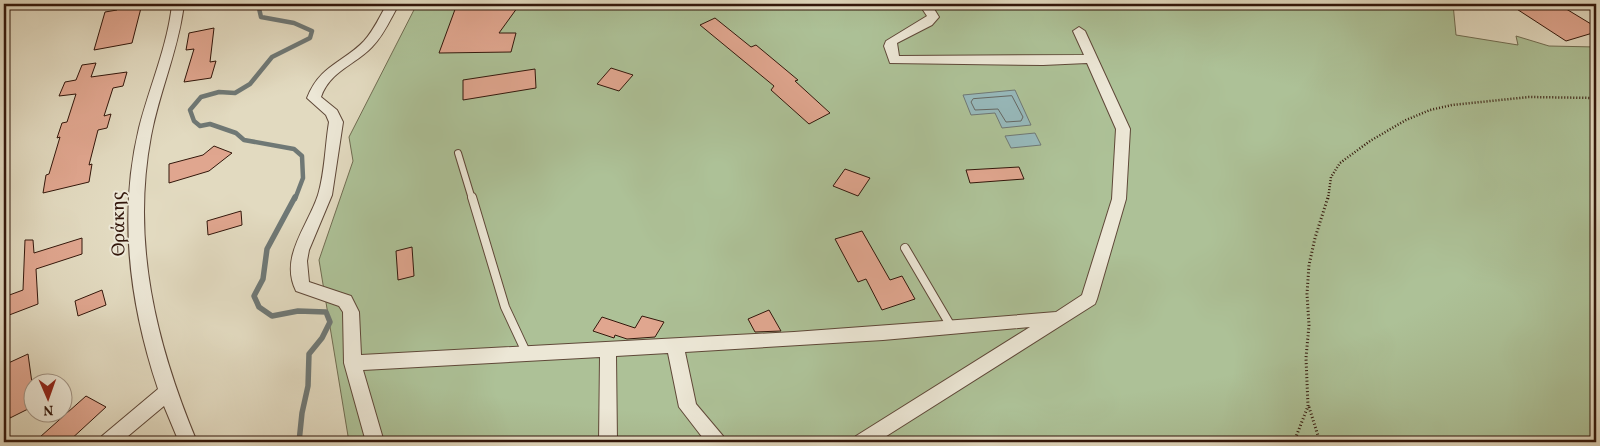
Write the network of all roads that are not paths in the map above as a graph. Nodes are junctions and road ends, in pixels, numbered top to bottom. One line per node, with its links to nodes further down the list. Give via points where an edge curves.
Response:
1 (178, 4): 14 (street, Θράκης, via 174,31 144,137 135,203 136,259 141,291)
2 (393, 4): 13 (street, via 366,45 327,73 317,86 314,98 332,113 336,122 324,195 299,254 298,275 302,286 345,300 350,312)
3 (925, 4): 5 (street, via 932,13 932,20 892,41 890,46 894,60)
4 (1079, 31): 5 (street)
5 (1092, 59): 8 (street, via 1123,129 1119,199 1089,299)
6 (458, 153): 12 (lane, via 505,307)
7 (905, 248): 9 (lane)
8 (1059, 318): 9 (street); 20 (street)
9 (952, 328): 10 (street)
10 (675, 346): 11 (street); 19 (street, via 688,407)
11 (608, 349): 12 (street); 18 (street)
12 (526, 352): 13 (street)
13 (352, 363): 17 (street)
14 (167, 393): 15 (street); 16 (street, Θράκης)
15 (108, 442)
16 (188, 442)
17 (375, 442)
18 (608, 442)
19 (717, 442)
20 (862, 442)

